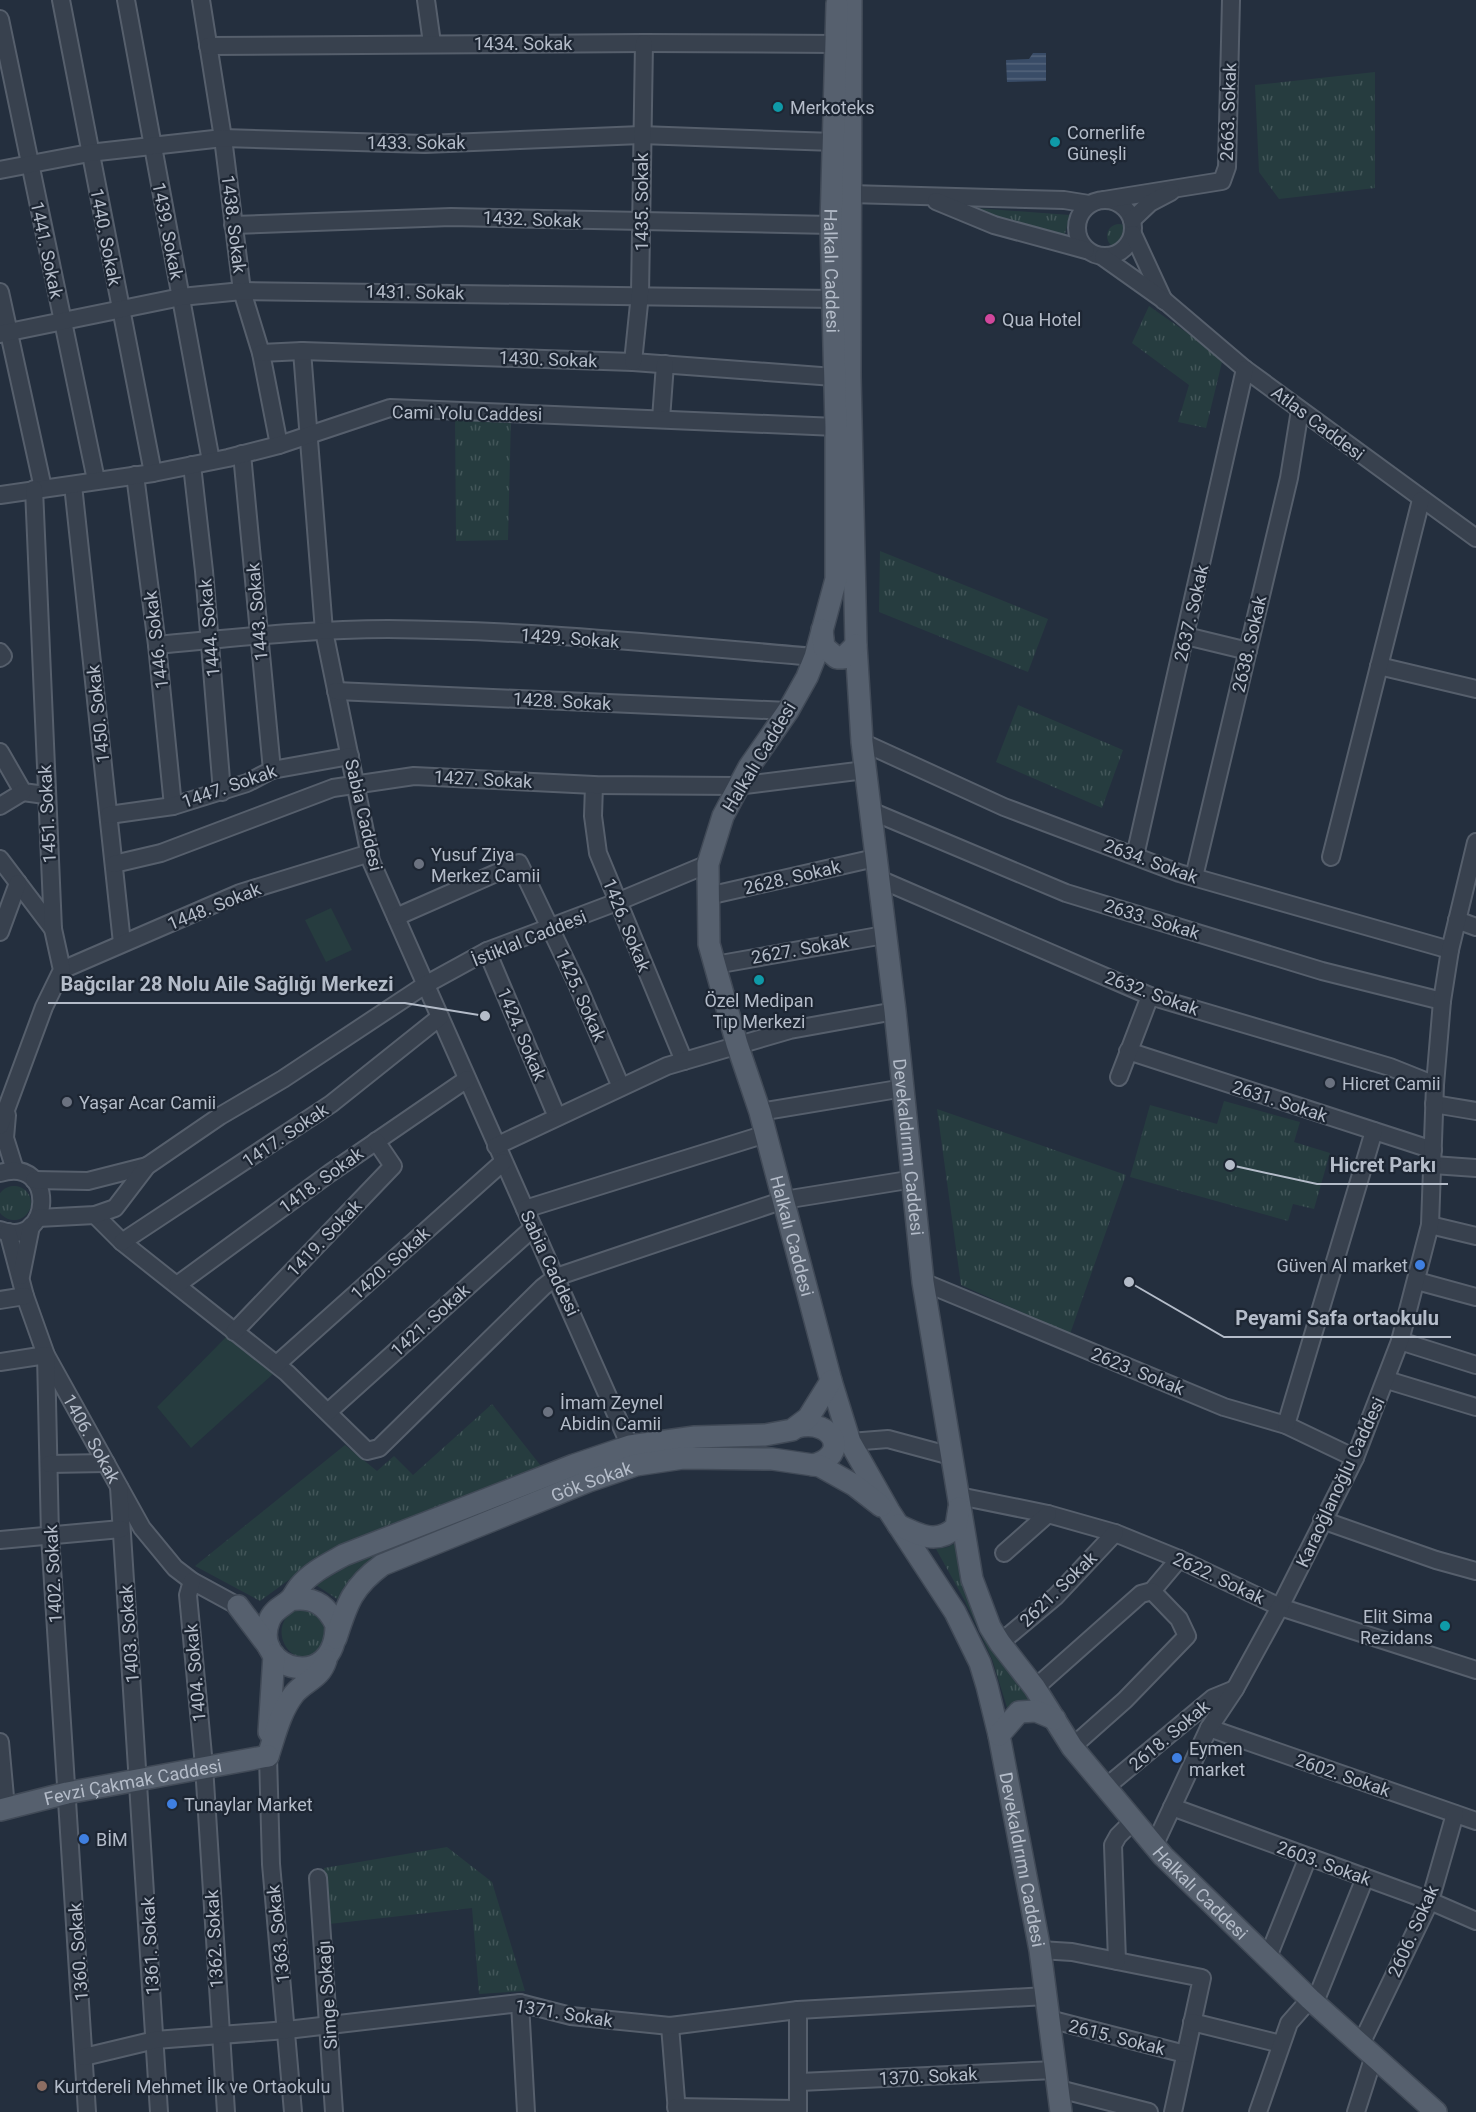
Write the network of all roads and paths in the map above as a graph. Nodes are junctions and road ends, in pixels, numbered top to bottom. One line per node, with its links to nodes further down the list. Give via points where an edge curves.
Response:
1 (61, 0): 17 (street, 1440. Sokak)
2 (126, 0): 16 (street, 1439. Sokak)
3 (201, 0): 12 (street, 1438. Sokak)
4 (426, 0): 10 (street)
5 (837, 0): 11 (main road, Halkalı Caddesi)
6 (851, 0): 21 (main road, Halkalı Caddesi)
7 (1231, 0): 20 (street, 2663. Sokak, via 1226,175 1222,181)
8 (0, 19): 18 (street, 1441. Sokak)
9 (644, 42): 10 (street, 1434. Sokak); 11 (street, 1434. Sokak); 13 (street, 1435. Sokak)
10 (432, 43): 12 (street, 1434. Sokak)
11 (837, 44): 15 (main road, Halkalı Caddesi)
12 (208, 46): 14 (street, 1438. Sokak)
13 (641, 135): 14 (street, 1433. Sokak, via 425,144); 15 (street, 1433. Sokak); 24 (street, 1435. Sokak)
14 (223, 138): 16 (street, 1433. Sokak); 25 (street, 1438. Sokak)
15 (834, 142): 26 (main road, Halkalı Caddesi)
16 (151, 144): 17 (street, 1433. Sokak); 33 (street, 1439. Sokak)
17 (89, 153): 18 (street, 1433. Sokak); 36 (street, 1440. Sokak)
18 (29, 165): 19 (street, 1433. Sokak); 37 (street, 1441. Sokak)
19 (0, 170)
20 (1180, 188): 23 (street, 2663. Sokak); 27 (street, via 1150,203)
21 (850, 194): 22 (street); 67 (main road, Halkalı Caddesi)
22 (927, 198): 23 (street); 28 (street, via 994,225)
23 (1096, 202): 27 (street, via 1121,205); 28 (street, via 1083,210 1076,226)
24 (642, 222): 25 (street, 1432. Sokak, via 451,217); 26 (street, 1432. Sokak); 32 (street, 1435. Sokak)
25 (233, 225): 30 (street, 1438. Sokak)
26 (831, 225): 34 (main road, Halkalı Caddesi)
27 (1132, 227): 29 (street, via 1125,248); 35 (street, Atlas Caddesi)
28 (1086, 250): 29 (street)
29 (1103, 257): 35 (street, Atlas Caddesi)
30 (242, 291): 32 (street, 1431. Sokak); 33 (street, 1431. Sokak); 40 (street, 1438. Sokak)
31 (0, 292): 38 (street, 1451. Sokak)
32 (640, 294): 34 (street, 1431. Sokak); 41 (street, 1435. Sokak)
33 (181, 297): 36 (street, 1431. Sokak); 51 (street, 1439. Sokak)
34 (833, 299): 44 (main road, Halkalı Caddesi)
35 (1165, 302): 43 (street, Atlas Caddesi)
36 (121, 310): 37 (street, 1431. Sokak); 53 (street, 1440. Sokak)
37 (62, 322): 38 (street, 1431. Sokak); 55 (street, 1441. Sokak)
38 (4, 333): 57 (street, 1451. Sokak)
39 (302, 351): 40 (street, 1430. Sokak); 41 (street, 1430. Sokak); 48 (street, Sabia Caddesi)
40 (261, 353): 49 (street, 1438. Sokak)
41 (633, 362): 42 (street, 1430. Sokak)
42 (665, 364): 44 (street, 1430. Sokak); 46 (street)
43 (1245, 369): 45 (street, Atlas Caddesi); 64 (street, 2637. Sokak)
44 (834, 376): 47 (main road, Halkalı Caddesi)
45 (1300, 410): 59 (street, Atlas Caddesi); 68 (street, 2638. Sokak, via 1297,443)
46 (661, 419): 47 (street, Cami Yolu Caddesi); 48 (street, Cami Yolu Caddesi, via 390,408)
47 (836, 427): 61 (main road, Halkalı Caddesi, via 836,579)
48 (307, 436): 49 (street, Cami Yolu Caddesi); 62 (street, Sabia Caddesi)
49 (279, 445): 50 (street, Cami Yolu Caddesi)
50 (242, 454): 51 (street, Cami Yolu Caddesi); 63 (street, 1443. Sokak)
51 (211, 461): 52 (street, Cami Yolu Caddesi)
52 (192, 465): 53 (street, Cami Yolu Caddesi); 65 (street, 1444. Sokak)
53 (153, 473): 54 (street, Cami Yolu Caddesi)
54 (135, 475): 55 (street, Cami Yolu Caddesi); 66 (street, 1446. Sokak)
55 (96, 480): 56 (street, Cami Yolu Caddesi)
56 (73, 485): 57 (street, Cami Yolu Caddesi); 90 (street, 1450. Sokak)
57 (38, 488): 58 (street, Cami Yolu Caddesi); 86 (street, 1451. Sokak)
58 (0, 495)
59 (1421, 500): 60 (street, Atlas Caddesi); 72 (street)
60 (1476, 538)
61 (822, 627): 67 (main road, via 822,642 831,655 843,657); 71 (main road, Halkalı Caddesi)
62 (324, 631): 63 (street, 1429. Sokak); 71 (street, 1429. Sokak, via 388,629 571,637); 74 (street, Sabia Caddesi)
63 (259, 635): 65 (street, 1429. Sokak); 80 (street, 1443. Sokak)
64 (1186, 636): 68 (street); 93 (street, 2637. Sokak)
65 (210, 640): 66 (street, 1429. Sokak); 85 (street, 1444. Sokak)
66 (157, 645): 88 (street, 1446. Sokak)
67 (856, 645): 76 (main road, Devekaldırımı Caddesi)
68 (1248, 651): 99 (street, 2638. Sokak)
69 (0, 652): 70 (street)
70 (0, 657)
71 (815, 657): 75 (main road, Halkalı Caddesi)
72 (1379, 666): 73 (street); 94 (street)
73 (1476, 689)
74 (336, 691): 75 (street, 1428. Sokak); 78 (street, Sabia Caddesi)
75 (788, 711): 83 (main road, Halkalı Caddesi)
76 (862, 742): 79 (main road, Devekaldırımı Caddesi); 93 (street, 2634. Sokak, via 1004,807)
77 (0, 752): 84 (street)
78 (350, 756): 80 (street, 1447. Sokak); 81 (street, Sabia Caddesi)
79 (865, 770): 83 (street, 1427. Sokak); 89 (main road, Devekaldırımı Caddesi)
80 (272, 771): 85 (street, 1447. Sokak)
81 (354, 785): 82 (street, 1427. Sokak, via 414,776); 92 (street, Sabia Caddesi); 96 (street, 1427. Sokak, via 333,788 161,853)
82 (594, 785): 83 (street, 1427. Sokak); 102 (street, 1426. Sokak, via 598,853)
83 (737, 786): 97 (main road, Halkalı Caddesi)
84 (23, 792): 86 (street); 87 (street)
85 (222, 792): 88 (street, 1447. Sokak)
86 (45, 795): 107 (street, 1451. Sokak)
87 (0, 806)
88 (173, 806): 90 (street, 1447. Sokak)
89 (871, 811): 98 (main road, Devekaldırımı Caddesi); 117 (street, 2633. Sokak, via 1066,893 1322,971)
90 (109, 815): 96 (street, 1450. Sokak)
91 (1475, 852): 104 (street, Karaoğlanoğlu Caddesi)
92 (370, 853): 103 (street, Sabia Caddesi); 110 (street, 1448. Sokak, via 240,893)
93 (1134, 856): 99 (street, 2634. Sokak)
94 (1331, 857)
95 (0, 859): 100 (street)
96 (114, 864): 110 (street, 1450. Sokak)
97 (708, 864): 101 (main road, Halkalı Caddesi); 102 (street, İstiklal Caddesi)
98 (876, 868): 101 (street, 2628. Sokak); 109 (main road, Devekaldırımı Caddesi); 116 (street, 2632. Sokak)
99 (1194, 878): 111 (street, 2634. Sokak)
100 (18, 883): 107 (street); 108 (street)
101 (708, 896): 113 (main road, Halkalı Caddesi, via 709,944)
102 (617, 902): 106 (street, İstiklal Caddesi); 122 (street, 1426. Sokak)
103 (396, 917): 106 (street, 1425. Sokak, via 519,863); 115 (street, Sabia Caddesi)
104 (1457, 920): 105 (street); 111 (street, Karaoğlanoğlu Caddesi)
105 (1476, 927)
106 (551, 928): 112 (street, İstiklal Caddesi); 126 (street, 1425. Sokak)
107 (53, 929): 114 (street, 1451. Sokak)
108 (0, 932)
109 (884, 935): 113 (street, 2627. Sokak); 118 (main road, Devekaldırımı Caddesi)
110 (122, 943): 114 (street, 1448. Sokak)
111 (1450, 950): 117 (street, Karaoğlanoğlu Caddesi)
112 (487, 951): 115 (street, İstiklal Caddesi); 131 (street, 1424. Sokak)
113 (715, 965): 120 (main road, Halkalı Caddesi)
114 (62, 970): 132 (street, via 44,1006)
115 (425, 985): 119 (street, Sabia Caddesi); 139 (street, İstiklal Caddesi)
116 (1150, 996): 121 (street); 125 (street, 2632. Sokak, via 1390,1067)
117 (1442, 1001): 125 (street, Karaoğlanoğlu Caddesi)
118 (896, 1011): 120 (street); 127 (main road, Devekaldırımı Caddesi)
119 (440, 1017): 124 (street, Sabia Caddesi); 153 (street, 1417. Sokak, via 331,1104)
120 (737, 1044): 122 (street); 130 (main road, Halkalı Caddesi)
121 (1128, 1051): 123 (street); 133 (street, 2631. Sokak)
122 (684, 1060): 126 (street)
123 (1119, 1077)
124 (467, 1079): 135 (street, 1418. Sokak); 136 (street, Sabia Caddesi)
125 (1435, 1085): 128 (street, Karaoğlanoğlu Caddesi)
126 (621, 1087): 131 (street)
127 (904, 1089): 130 (street); 142 (main road, Devekaldırımı Caddesi)
128 (1434, 1104): 129 (street); 137 (street, Karaoğlanoğlu Caddesi)
129 (1476, 1111)
130 (760, 1112): 134 (main road, Halkalı Caddesi)
131 (557, 1117): 136 (street)
132 (3, 1118): 141 (street)
133 (1374, 1131): 137 (street, 2631. Sokak); 172 (street)
134 (766, 1134): 144 (main road, Halkalı Caddesi); 146 (street)
135 (376, 1141): 158 (street, 1418. Sokak); 162 (street, 1419. Sokak, via 393,1166)
136 (496, 1146): 138 (street, Sabia Caddesi)
137 (1433, 1157): 140 (street, 2631. Sokak); 149 (street, Karaoğlanoğlu Caddesi)
138 (504, 1162): 146 (street, Sabia Caddesi); 166 (street, 1420. Sokak)
139 (147, 1167): 143 (street, İstiklal Caddesi, via 88,1180); 145 (street, İstiklal Caddesi)
140 (1476, 1168)
141 (7, 1172): 143 (street)
142 (914, 1179): 144 (street); 157 (main road, Devekaldırımı Caddesi)
143 (34, 1180): 148 (street, 1406. Sokak, via 43,1198)
144 (784, 1200): 155 (street); 169 (main road, Halkalı Caddesi)
145 (115, 1208): 147 (street); 153 (street)
146 (525, 1209): 150 (street, Sabia Caddesi)
147 (95, 1215): 148 (street); 153 (street)
148 (35, 1222): 151 (street, via 23,1231); 154 (street, 1406. Sokak)
149 (1430, 1225): 152 (street); 156 (street, Karaoğlanoğlu Caddesi)
150 (533, 1228): 155 (street, Sabia Caddesi); 171 (street, 1421. Sokak)
151 (3, 1232): 154 (street, 1406. Sokak)
152 (1476, 1236)
153 (122, 1242): 158 (street)
154 (21, 1277): 159 (street, 1406. Sokak)
155 (556, 1277): 171 (street, via 379,1448 367,1451); 175 (street, Sabia Caddesi)
156 (1417, 1281): 160 (street); 163 (street, Karaoğlanoğlu Caddesi)
157 (922, 1282): 172 (street, 2623. Sokak, via 1224,1407); 176 (main road, Devekaldırımı Caddesi)
158 (177, 1285): 162 (street)
159 (25, 1296): 161 (street); 164 (street, 1406. Sokak)
160 (1476, 1297)
161 (0, 1300)
162 (234, 1332): 166 (street)
163 (1400, 1341): 167 (street); 168 (street, Karaoğlanoğlu Caddesi)
164 (46, 1354): 165 (street); 178 (street, 1406. Sokak); 179 (street, 1402. Sokak)
165 (0, 1362)
166 (277, 1364): 171 (street)
167 (1476, 1365)
168 (1387, 1380): 170 (street); 177 (street, Karaoğlanoğlu Caddesi)
169 (831, 1381): 173 (main road, via 816,1408); 174 (main road, Halkalı Caddesi)
170 (1476, 1407)
171 (328, 1412)
172 (1287, 1425): 177 (street, 2623. Sokak)
173 (797, 1427): 175 (main road, Gök Sokak, via 765,1436 695,1437); 180 (main road, via 823,1427 834,1439 829,1458)
174 (850, 1442): 176 (street, via 888,1439); 185 (main road, Halkalı Caddesi)
175 (630, 1446): 183 (main road, Gök Sokak)
176 (951, 1455): 182 (main road, Devekaldırımı Caddesi)
177 (1355, 1458): 186 (street, Karaoğlanoğlu Caddesi)
178 (106, 1463): 179 (street); 181 (street, 1406. Sokak)
179 (48, 1464): 189 (street, 1402. Sokak)
180 (813, 1465): 183 (main road, Gök Sokak, via 772,1459 683,1458 636,1465); 185 (main road, Gök Sokak, via 854,1485)
181 (119, 1487): 187 (street, 1403. Sokak); 194 (street, 1406. Sokak, via 142,1528 175,1568)
182 (959, 1499): 184 (street, 2622. Sokak); 185 (main road, via 956,1527 943,1536 925,1537); 200 (main road, Devekaldırımı Caddesi, via 972,1579)
183 (487, 1512): 196 (main road, Gök Sokak, via 345,1555 314,1572); 201 (main road, Gök Sokak, via 382,1565 363,1579 348,1601)
184 (1048, 1514): 188 (street, 2622. Sokak); 191 (street)
185 (893, 1518): 199 (main road, Halkalı Caddesi)
186 (1322, 1520): 193 (street); 198 (street, Karaoğlanoğlu Caddesi)
187 (121, 1529): 189 (street); 213 (street, 1403. Sokak)
188 (1116, 1533): 192 (street, 2622. Sokak); 200 (street, 2621. Sokak, via 1056,1596)
189 (50, 1536): 190 (street); 215 (street, 1402. Sokak)
190 (0, 1540)
191 (1004, 1552)
192 (1179, 1559): 195 (street); 198 (street, 2622. Sokak)
193 (1476, 1571)
194 (192, 1581): 197 (street); 212 (street, 1404. Sokak, via 188,1595)
195 (1152, 1591): 204 (street, via 1141,1594); 210 (street, via 1179,1618 1187,1636)
196 (286, 1602): 197 (main road, via 253,1611); 201 (main road, via 308,1599 325,1607 336,1625); 202 (main road, Gök Sokak, via 268,1623 266,1634)
197 (238, 1606): 202 (main road)
198 (1280, 1607): 203 (street, 2622. Sokak); 205 (street, Karaoğlanoğlu Caddesi)
199 (955, 1612): 208 (main road, Devekaldırımı Caddesi, via 980,1663)
200 (1000, 1643): 204 (main road, Halkalı Caddesi)
201 (332, 1647): 202 (main road, via 310,1667 300,1669 281,1662); 211 (main road, Gök Sokak, via 323,1671 295,1693 280,1718)
202 (272, 1651): 211 (main road, Gök Sokak)
203 (1476, 1670)
204 (1035, 1688): 206 (main road, Halkalı Caddesi)
205 (1235, 1689): 207 (street, Karaoğlanoğlu Caddesi); 214 (street, 2618. Sokak, via 1213,1698)
206 (1055, 1719): 208 (main road, via 1036,1711 1019,1712); 210 (main road, Halkalı Caddesi)
207 (1209, 1728): 216 (street, Karaoğlanoğlu Caddesi); 218 (street, 2602. Sokak)
208 (999, 1735): 227 (main road, Devekaldırımı Caddesi)
209 (0, 1742): 217 (street)
210 (1072, 1747): 214 (main road, Halkalı Caddesi)
211 (268, 1756): 212 (main road, Fevzi Çakmak Caddesi); 238 (street, 1363. Sokak, via 271,1864)
212 (204, 1766): 213 (main road, Fevzi Çakmak Caddesi); 239 (street, 1362. Sokak)
213 (140, 1780): 215 (main road, Fevzi Çakmak Caddesi); 240 (street, 1361. Sokak)
214 (1106, 1787): 219 (main road, Halkalı Caddesi)
215 (67, 1793): 217 (main road, Fevzi Çakmak Caddesi); 244 (street, 1360. Sokak)
216 (1172, 1807): 221 (street, Karaoğlanoğlu Caddesi); 222 (street, 2603. Sokak)
217 (3, 1809)
218 (1455, 1814): 220 (street, 2602. Sokak); 225 (street, 2606. Sokak)
219 (1133, 1821): 221 (main road, Halkalı Caddesi); 229 (street, via 1113,1845)
220 (1476, 1821)
221 (1154, 1845): 228 (main road, Halkalı Caddesi)
222 (1308, 1857): 224 (street, 2603. Sokak); 228 (street)
223 (318, 1878): 236 (street, Simge Sokağı)
224 (1365, 1878): 225 (street, 2603. Sokak); 231 (street)
225 (1430, 1901): 226 (street, 2603. Sokak); 242 (street, 2606. Sokak)
226 (1476, 1921)
227 (1040, 1950): 229 (street); 230 (main road, Devekaldırımı Caddesi)
228 (1268, 1957): 231 (main road, Halkalı Caddesi)
229 (1117, 1961): 235 (street, via 1202,1978)
230 (1046, 1996): 233 (street, 1371. Sokak); 234 (main road, Devekaldırımı Caddesi)
231 (1312, 2000): 241 (street, via 1289,2023); 242 (main road, Halkalı Caddesi)
232 (520, 2003): 236 (street, 1371. Sokak); 237 (street, 1371. Sokak, via 571,2016); 254 (street)
233 (798, 2010): 237 (street, 1371. Sokak); 246 (street)
234 (1049, 2019): 243 (street, 2615. Sokak); 245 (main road, Devekaldırımı Caddesi)
235 (1192, 2022): 241 (street); 243 (street)
236 (329, 2024): 238 (street, 1371. Sokak); 253 (street, Simge Sokağı)
237 (670, 2026): 247 (street)
238 (287, 2030): 239 (street, 1371. Sokak); 252 (street, 1363. Sokak)
239 (220, 2035): 240 (street, 1371. Sokak); 251 (street, 1362. Sokak)
240 (155, 2040): 244 (street, 1371. Sokak); 250 (street, 1361. Sokak)
241 (1281, 2044): 258 (street)
242 (1369, 2051): 259 (street, 2606. Sokak, via 1371,2065); 260 (main road, Halkalı Caddesi)
243 (1185, 2054): 257 (street)
244 (84, 2058): 249 (street, 1360. Sokak)
245 (1057, 2080): 246 (street, 1370. Sokak); 255 (main road, Devekaldırımı Caddesi); 256 (street, 1370. Sokak)
246 (800, 2082): 248 (street)
247 (676, 2109): 248 (street)
248 (798, 2111)
249 (87, 2112)
250 (159, 2112)
251 (226, 2112)
252 (293, 2112)
253 (334, 2112)
254 (526, 2112)
255 (1061, 2112)
256 (1149, 2112)
257 (1173, 2112)
258 (1257, 2112)
259 (1356, 2112)
260 (1436, 2112)

